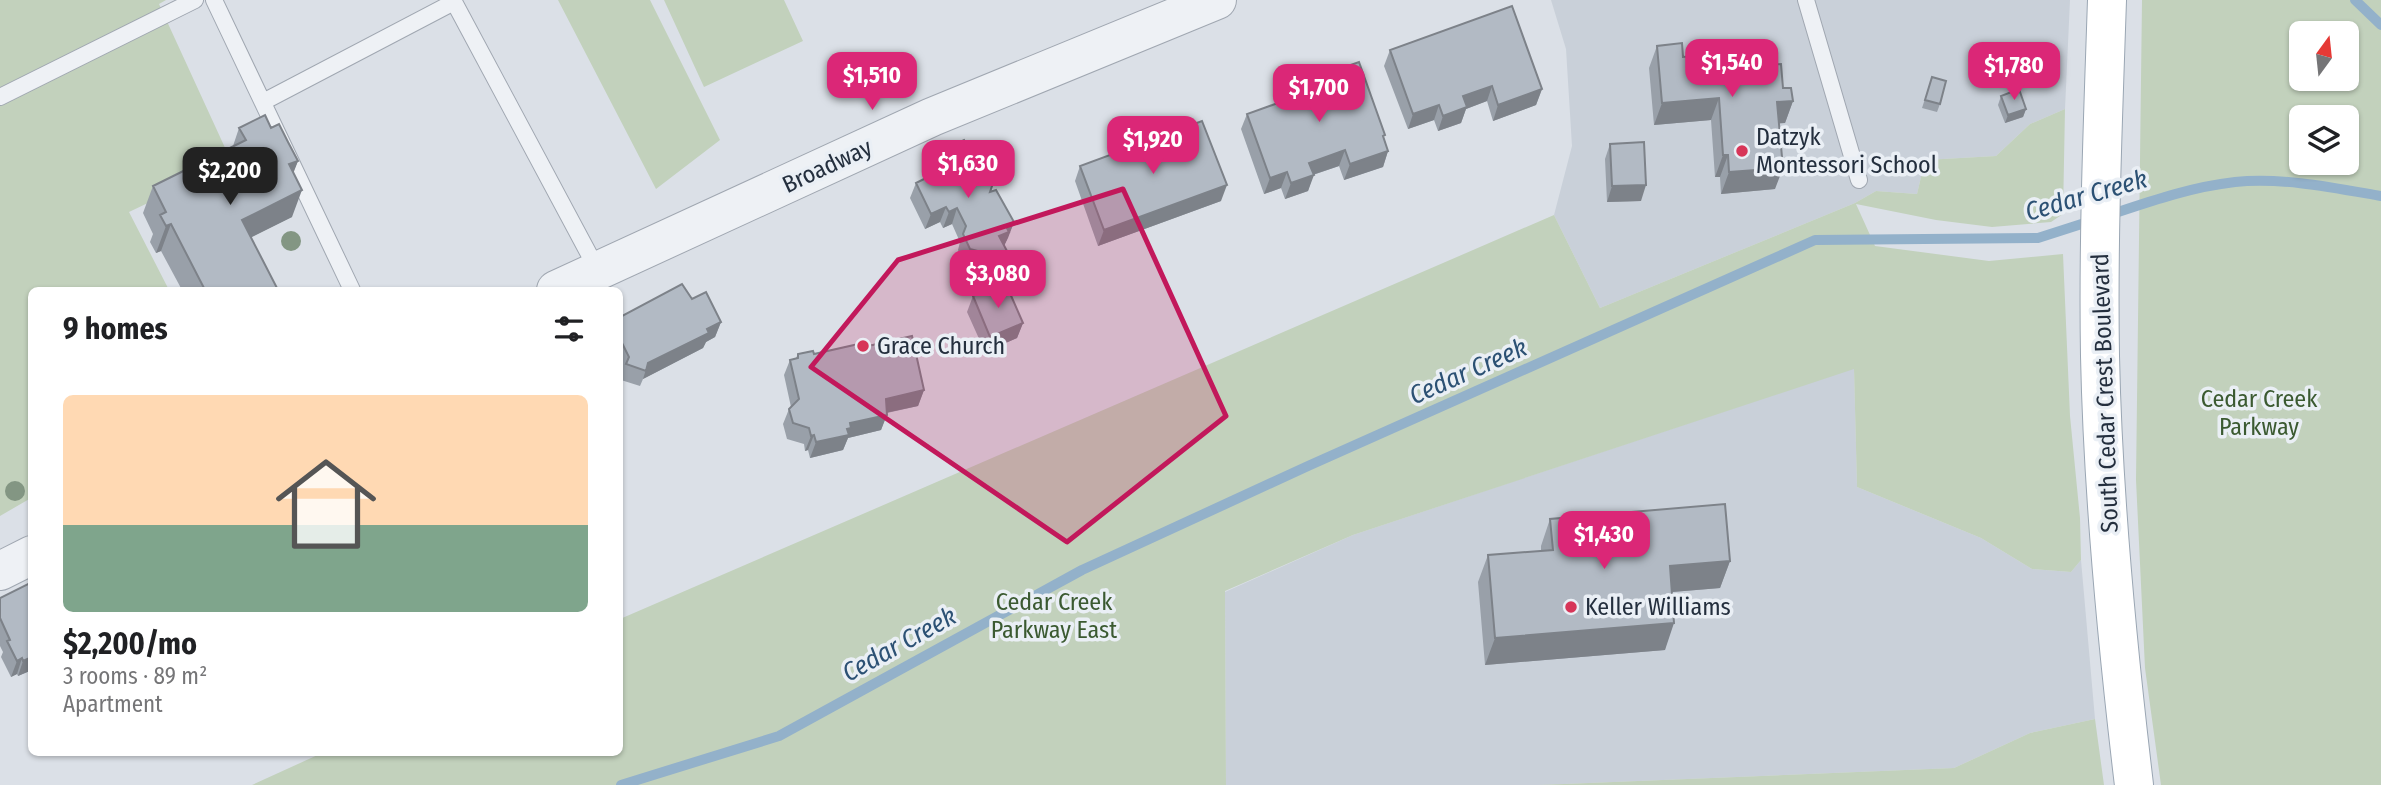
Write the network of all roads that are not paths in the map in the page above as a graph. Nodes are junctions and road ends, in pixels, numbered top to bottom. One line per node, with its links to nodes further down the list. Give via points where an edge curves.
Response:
1 (195, 0): 7 (lane)
2 (214, 0): 8 (lane)
3 (1217, 0): 10 (street, Broadway, via 932,117)
4 (1806, 0): 9 (lane)
5 (2107, 0): 15 (main road, South Cedar Crest Boulevard, via 2100,359 2109,528)
6 (453, 1): 8 (lane); 10 (lane)
7 (0, 97)
8 (262, 103): 11 (lane)
9 (1859, 180)
10 (598, 271): 12 (street, Broadway)
11 (351, 287)
12 (563, 287)
13 (28, 557): 14 (street)
14 (0, 571)
15 (2134, 785)

